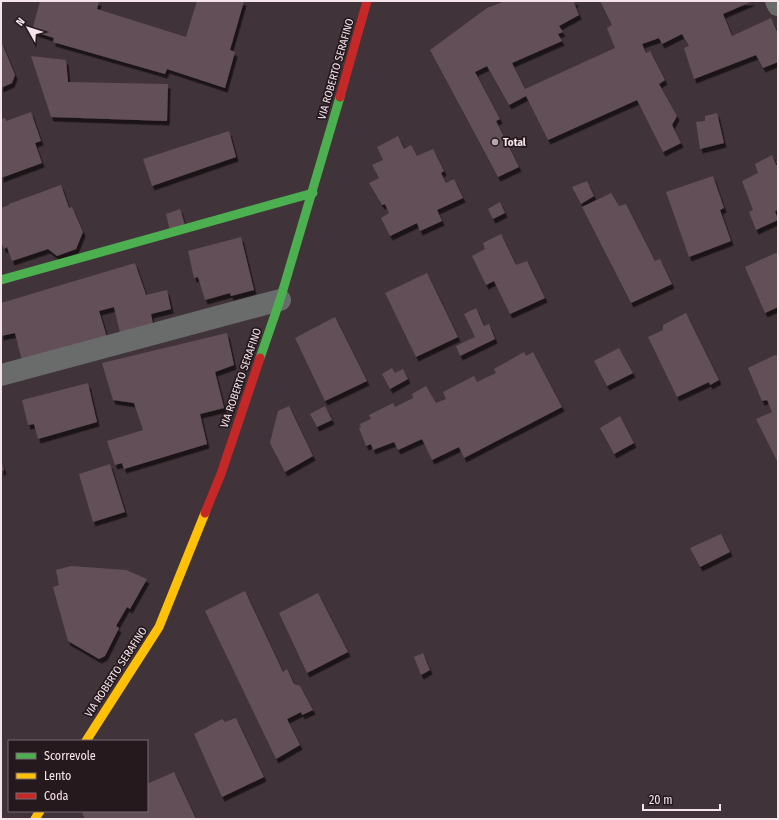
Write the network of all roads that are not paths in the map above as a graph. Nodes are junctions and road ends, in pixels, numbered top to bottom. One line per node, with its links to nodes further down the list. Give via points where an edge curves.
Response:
1 (367, 1): 4 (main road, VIA ROBERTO SERAFINO)
2 (776, 1): 3 (street)
3 (778, 5)
4 (313, 192): 5 (main road); 6 (main road, VIA ROBERTO SERAFINO)
5 (1, 280)
6 (280, 300): 7 (street); 8 (main road, VIA ROBERTO SERAFINO, via 221,474 160,627)
7 (1, 375)
8 (87, 740)

